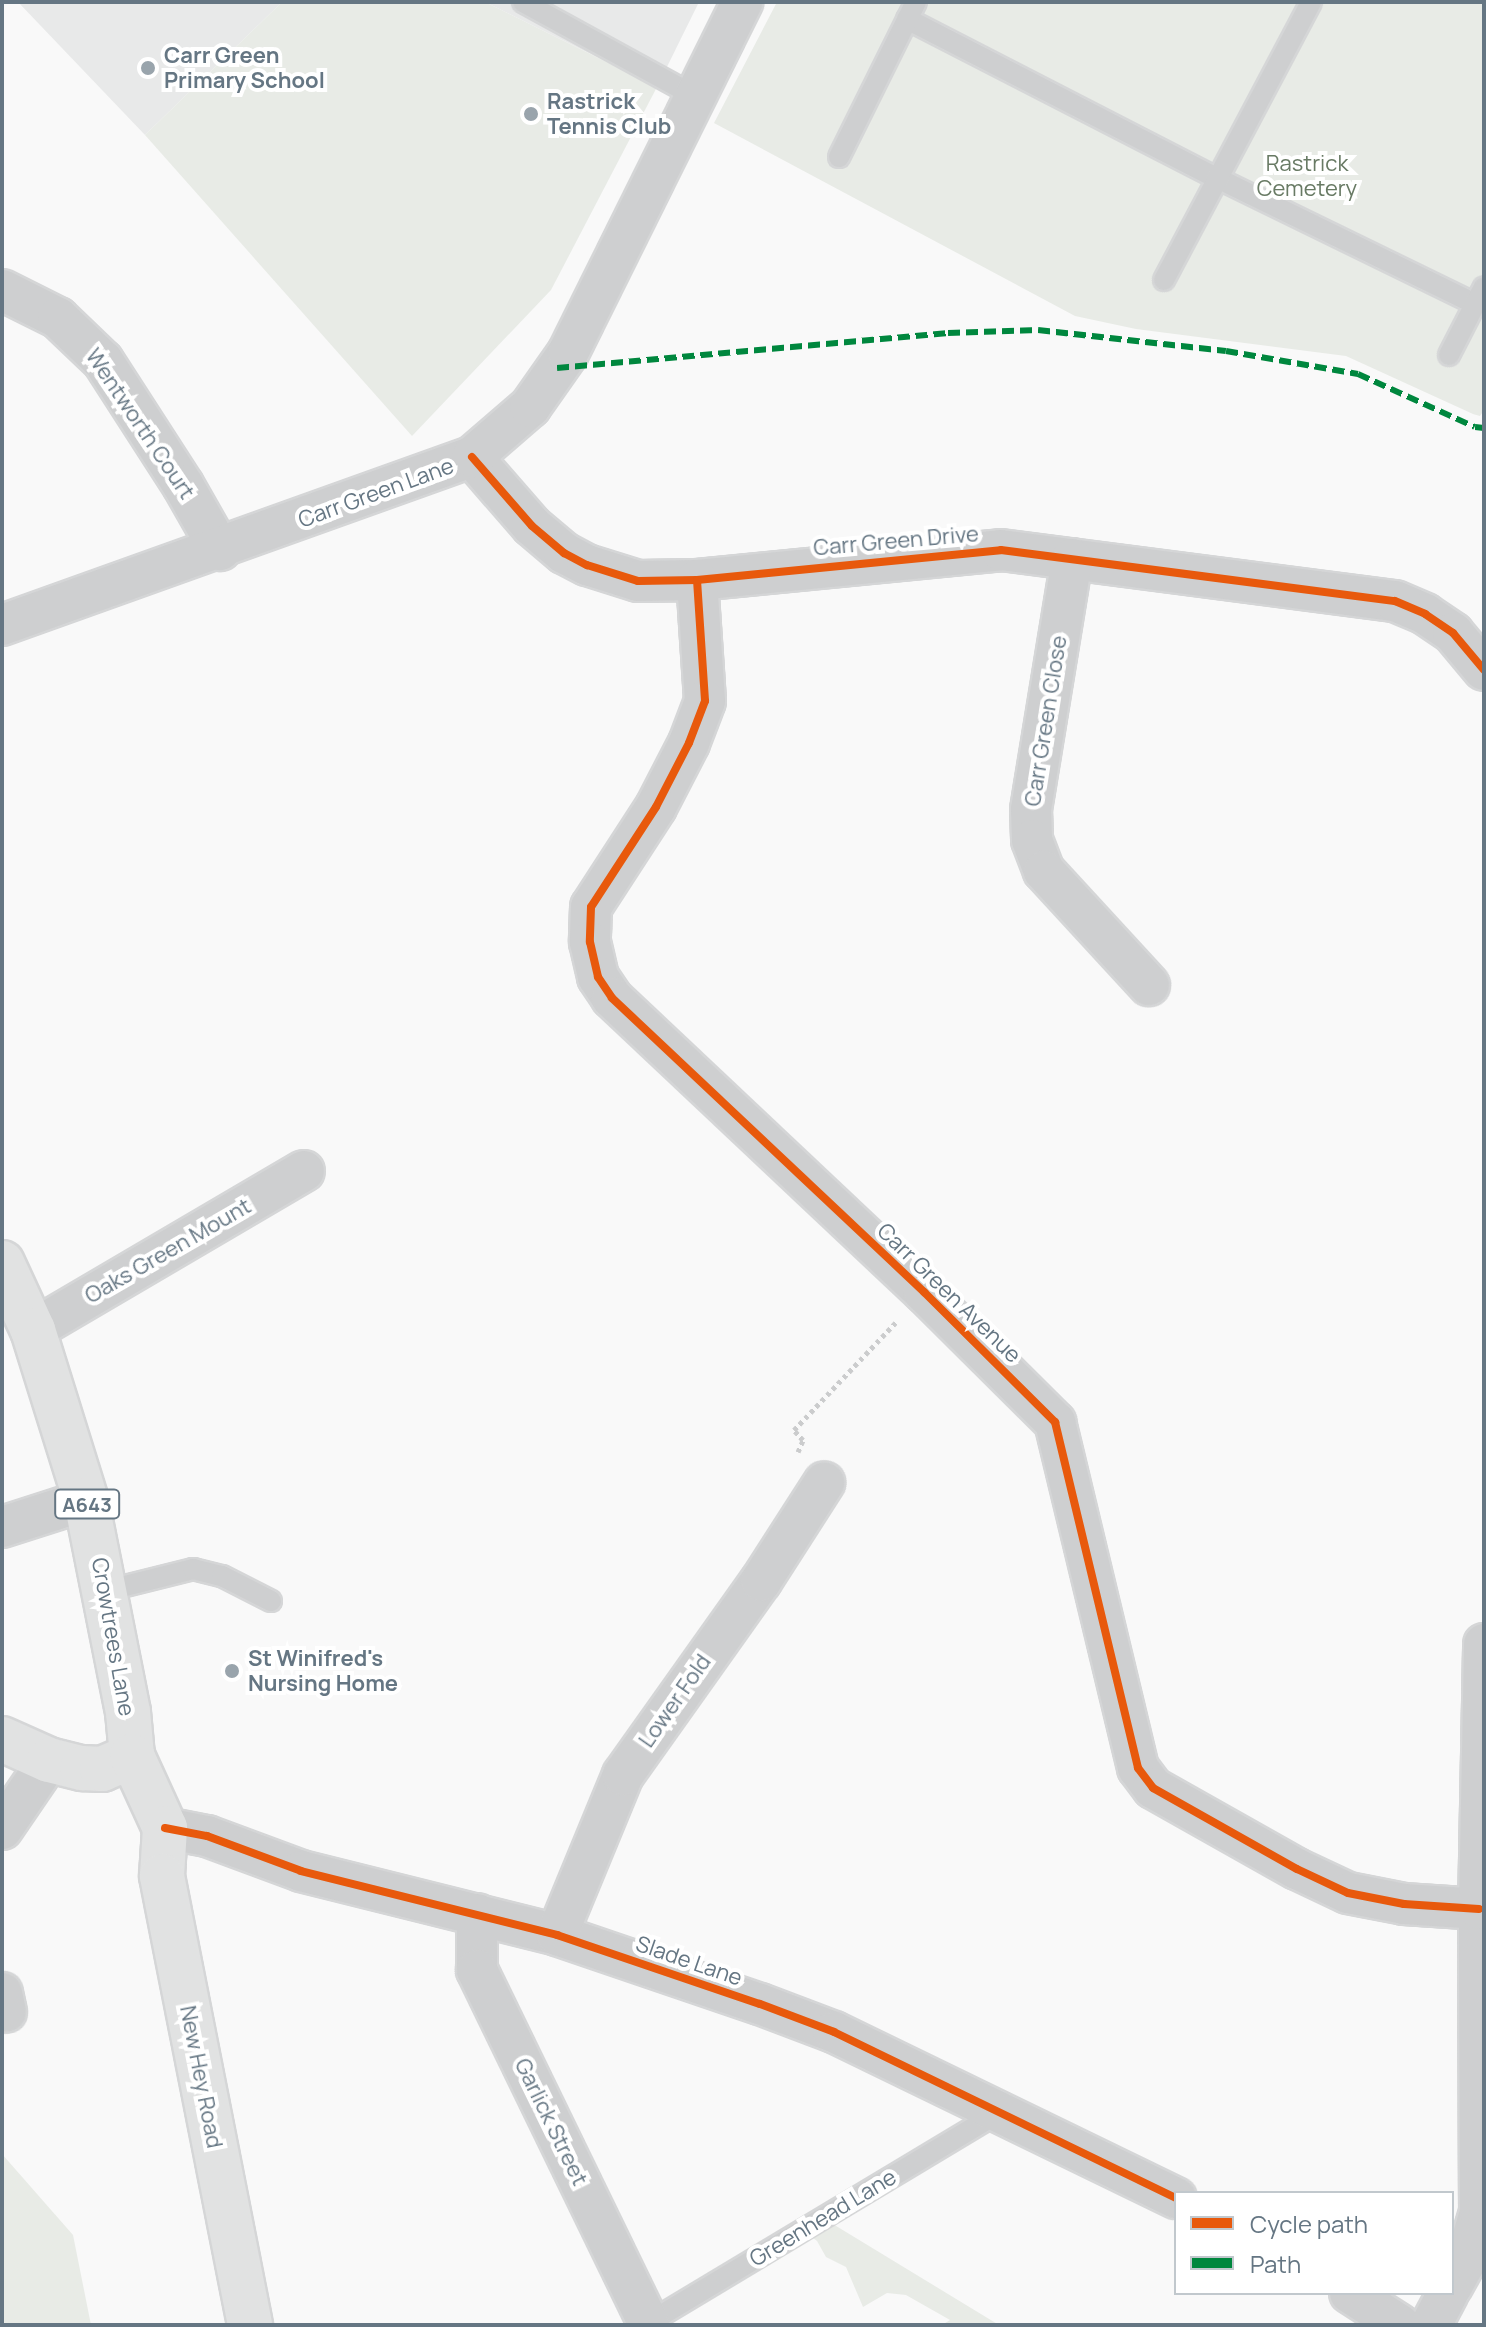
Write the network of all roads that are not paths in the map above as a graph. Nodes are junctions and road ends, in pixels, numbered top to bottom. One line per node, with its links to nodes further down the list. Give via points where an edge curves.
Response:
1 (523, 2): 5 (lane)
2 (742, 2): 5 (street, Carr Green Lane)
3 (1311, 2): 7 (lane)
4 (912, 10): 6 (lane); 7 (lane)
5 (695, 96): 12 (street, Carr Green Lane, via 568,353 530,407)
6 (839, 157)
7 (1217, 178): 8 (lane); 10 (lane)
8 (1164, 280)
9 (2, 290): 13 (street, Wentworth Court, via 58,318 103,361)
10 (1480, 296): 11 (lane)
11 (1449, 355)
12 (472, 457): 13 (street, Carr Green Lane); 15 (street, Carr Green Drive, via 532,526 564,553 638,581)
13 (220, 550): 16 (street, Carr Green Lane)
14 (1072, 559): 15 (street, Carr Green Drive, via 1001,550); 17 (street, Carr Green Drive, via 1395,601 1453,633); 18 (street, Carr Green Close, via 1031,810 1032,840 1044,871)
15 (697, 580): 33 (street, Carr Green Avenue, via 705,701 656,807 591,907 590,942 598,977 612,998 1055,1422 1138,1768 1153,1788 1348,1893 1404,1904)
16 (2, 625)
17 (1484, 670)
18 (1149, 985)
19 (304, 1171): 21 (street, Oaks Green Mount)
20 (2, 1263): 21 (main road, Crowtrees Lane / A643)
21 (33, 1330): 23 (main road, Crowtrees Lane / A643)
22 (809, 1474): 35 (street, Lower Fold, via 761,1581 623,1775)
23 (86, 1500): 24 (street); 25 (main road, Crowtrees Lane / A643)
24 (2, 1527)
25 (105, 1591): 26 (lane, via 193,1569 222,1576); 29 (main road, Crowtrees Lane / A643)
26 (271, 1601)
27 (1484, 1644): 33 (street)
28 (2, 1739): 30 (main road)
29 (132, 1756): 30 (main road, via 102,1769); 31 (main road, Crowtrees Lane / A643)
30 (28, 1773): 32 (street)
31 (165, 1828): 34 (street, Slade Lane, via 207,1836 301,1871); 41 (main road, New Hey Road / A643, via 162,1876)
32 (2, 1829)
33 (1479, 1909): 38 (street, via 1480,2212)
34 (477, 1914): 35 (street, Slade Lane); 42 (street, Garlick Street, via 477,1970)
35 (557, 1935): 36 (street, Slade Lane, via 834,2032)
36 (1001, 2111): 37 (street, Slade Lane); 42 (lane, Greenhead Lane)
37 (1174, 2197)
38 (1454, 2282)
39 (1353, 2295): 43 (street)
40 (1447, 2295): 44 (street)
41 (250, 2325)
42 (648, 2325)
43 (1400, 2325)
44 (1431, 2325)

